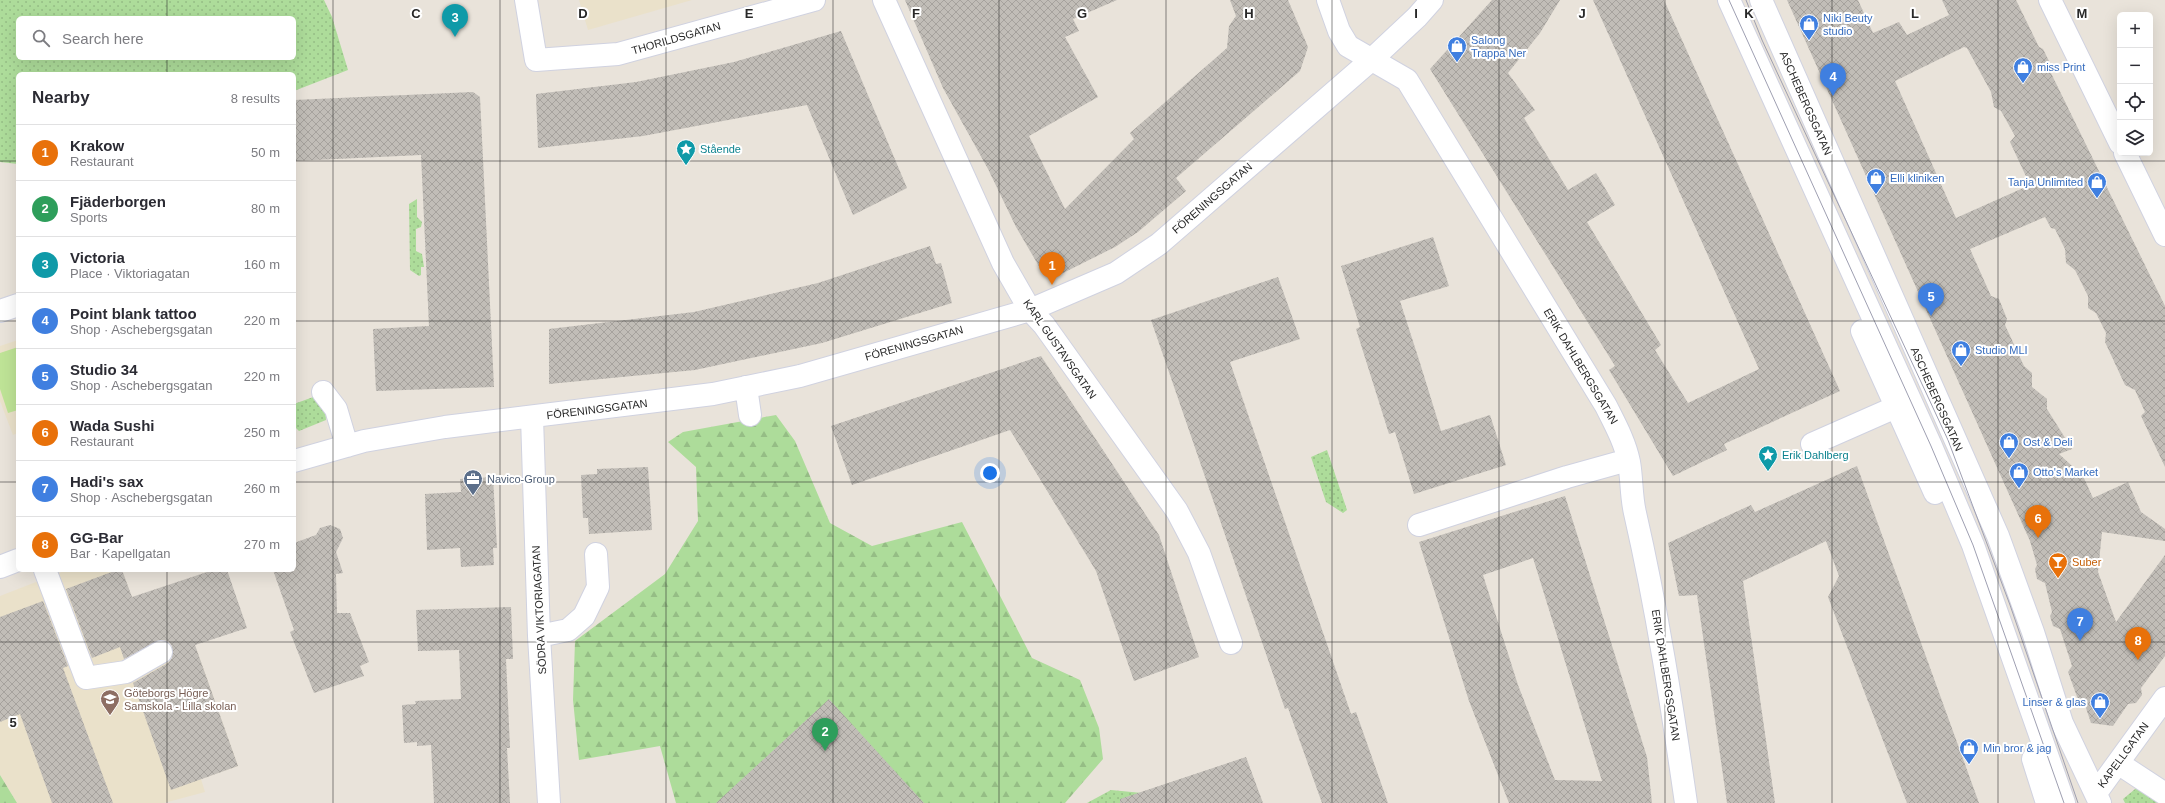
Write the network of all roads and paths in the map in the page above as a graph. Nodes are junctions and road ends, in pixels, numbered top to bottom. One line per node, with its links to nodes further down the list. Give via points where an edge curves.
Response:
1 (526, 0): 2 (street, THORILDSGATAN, via 536,60 618,54)
2 (814, 0)
3 (884, 0): 16 (street, KARL GUSTAVSGATAN, via 1004,262)
4 (1328, 0): 11 (street, ERIK DAHLBERGSGATAN, via 1339,31 1348,46)
5 (1432, 0): 11 (street, FÖRENINGSGATAN)
6 (1716, 0): 20 (street)
7 (1729, 0): 42 (street, via 1931,446 1973,545)
8 (1746, 0): 38 (street, via 1762,40 1948,440 2010,604 2062,758 2073,763)
9 (1761, 0): 38 (street, ASCHEBERGSGATAN, via 1998,536)
10 (2050, 0): 12 (street)
11 (1370, 61): 16 (street, FÖRENINGSGATAN, via 1159,244 1116,272); 26 (street, ERIK DAHLBERGSGATAN, via 1407,80 1606,406 1619,432)
12 (2117, 138)
13 (2126, 156): 14 (street)
14 (2165, 236)
15 (16, 306): 17 (street)
16 (1030, 310): 18 (street, FÖRENINGSGATAN, via 800,376); 33 (street, KARL GUSTAVSGATAN, via 1044,325 1177,511 1198,553)
17 (0, 311)
18 (746, 387): 21 (street); 22 (street, FÖRENINGSGATAN, via 713,394)
19 (323, 392): 24 (street, via 336,409)
20 (1896, 407): 23 (street); 41 (street, via 1966,562)
21 (750, 414)
22 (532, 417): 24 (street, FÖRENINGSGATAN, via 445,427); 32 (street, SÖDRA VIKTORIAGATAN)
23 (1812, 444)
24 (347, 446): 25 (street, FÖRENINGSGATAN)
25 (296, 460)
26 (1628, 460): 27 (street); 40 (street, ERIK DAHLBERGSGATAN, via 1634,510 1666,666)
27 (1419, 525)
28 (596, 554): 32 (street, via 598,587 584,616 568,630)
29 (16, 561): 30 (street)
30 (0, 567)
31 (46, 572): 34 (street, via 86,678 126,672)
32 (539, 636): 39 (street, SÖDRA VIKTORIAGATAN)
33 (1231, 644)
34 (161, 652)
35 (2165, 698): 36 (street, KAPELLGATAN)
36 (2118, 763): 37 (street); 38 (street, KAPELLGATAN)
37 (2165, 794)
38 (2091, 800)
39 (549, 803)
40 (1686, 803)
41 (2047, 803)
42 (2064, 803)

